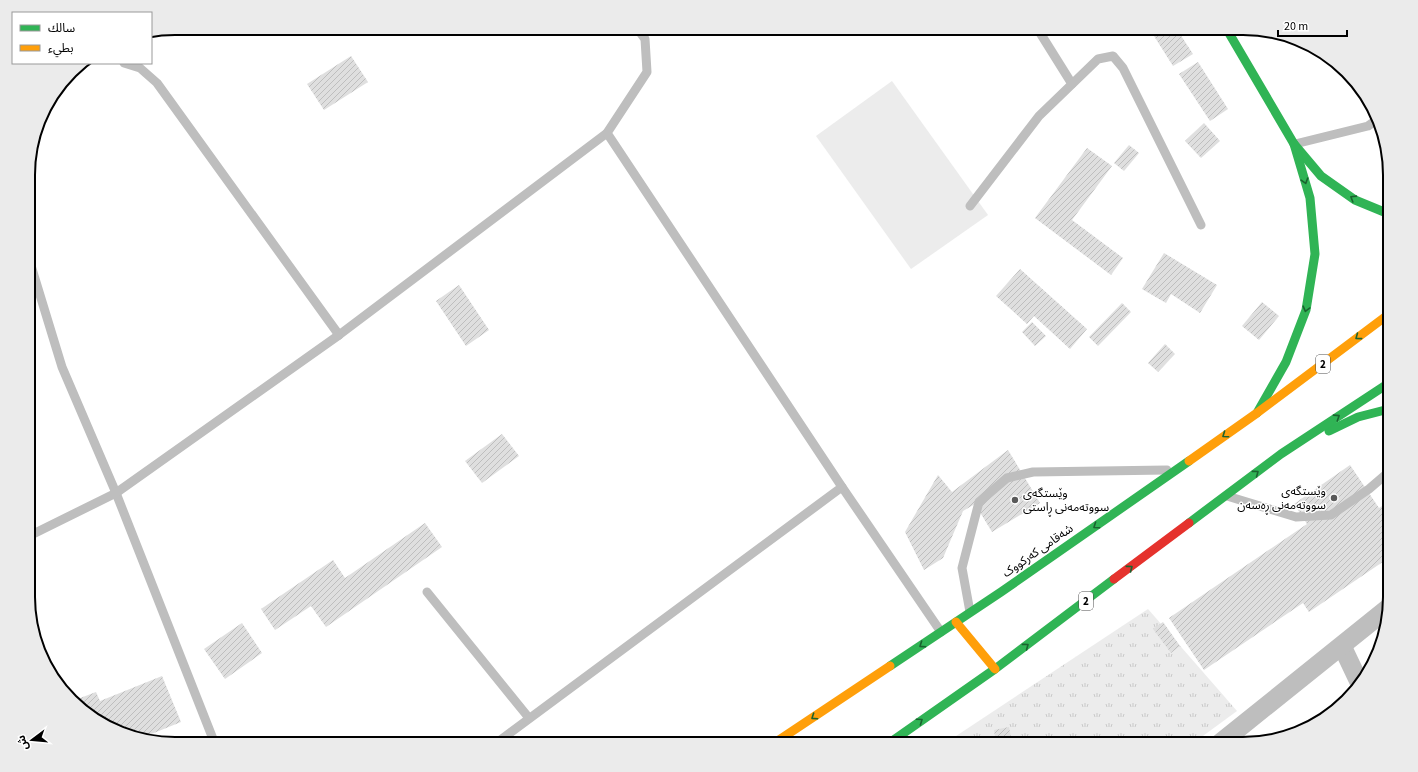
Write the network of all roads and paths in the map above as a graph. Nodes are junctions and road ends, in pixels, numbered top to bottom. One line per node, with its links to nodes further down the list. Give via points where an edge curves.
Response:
1 (642, 35): 7 (lane, via 645,39 647,72)
2 (1041, 35): 5 (lane)
3 (1230, 35): 8 (main road)
4 (127, 64): 14 (lane, via 140,68 156,83)
5 (1072, 84): 9 (lane, via 1039,116); 11 (lane, via 1098,59 1113,56 1123,68)
6 (1373, 123): 8 (lane)
7 (607, 133): 14 (lane); 21 (lane)
8 (1294, 144): 10 (main road, one-way to 8, via 1355,200 1321,176); 17 (main road, one-way to 17, via 1310,198 1315,254 1306,310 1286,362)
9 (970, 206)
10 (1383, 212)
11 (1202, 225)
12 (35, 281): 22 (lane, via 62,367)
13 (1383, 318): 17 (main road, شەقامی کەرکووک / 2, one-way to 17)
14 (339, 335): 22 (lane)
15 (1383, 387): 18 (main road, 2, one-way to 15)
16 (1383, 411): 18 (main road, via 1358,417)
17 (1257, 413): 19 (main road, شەقامی کەرکووک / 2, one-way to 19)
18 (1281, 454): 23 (main road, 2, one-way to 18)
19 (1175, 470): 26 (main road, شەقامی کەرکووک / 2, one-way to 26); 26 (lane, via 1032,472 1007,478 979,502 962,568)
20 (1383, 477): 23 (lane, via 1331,515 1296,517)
21 (842, 487): 29 (lane); 33 (lane)
22 (116, 493): 24 (lane); 34 (lane)
23 (1226, 496): 31 (main road, 2, one-way to 23)
24 (35, 533)
25 (427, 592): 33 (lane)
26 (970, 612): 28 (main road, شەقامی کەرکووک / 2)
27 (1382, 613): 30 (street)
28 (956, 622): 29 (main road, شەقامی کەرکووک / 2); 31 (main road)
29 (941, 632): 36 (main road, شەقامی کەرکووک / 2, one-way to 36)
30 (1342, 646): 32 (street); 38 (street)
31 (995, 670): 37 (main road, 2, one-way to 31)
32 (1357, 678)
33 (529, 718): 35 (lane)
34 (212, 737)
35 (504, 737)
36 (784, 737)
37 (898, 737)
38 (1228, 737)

